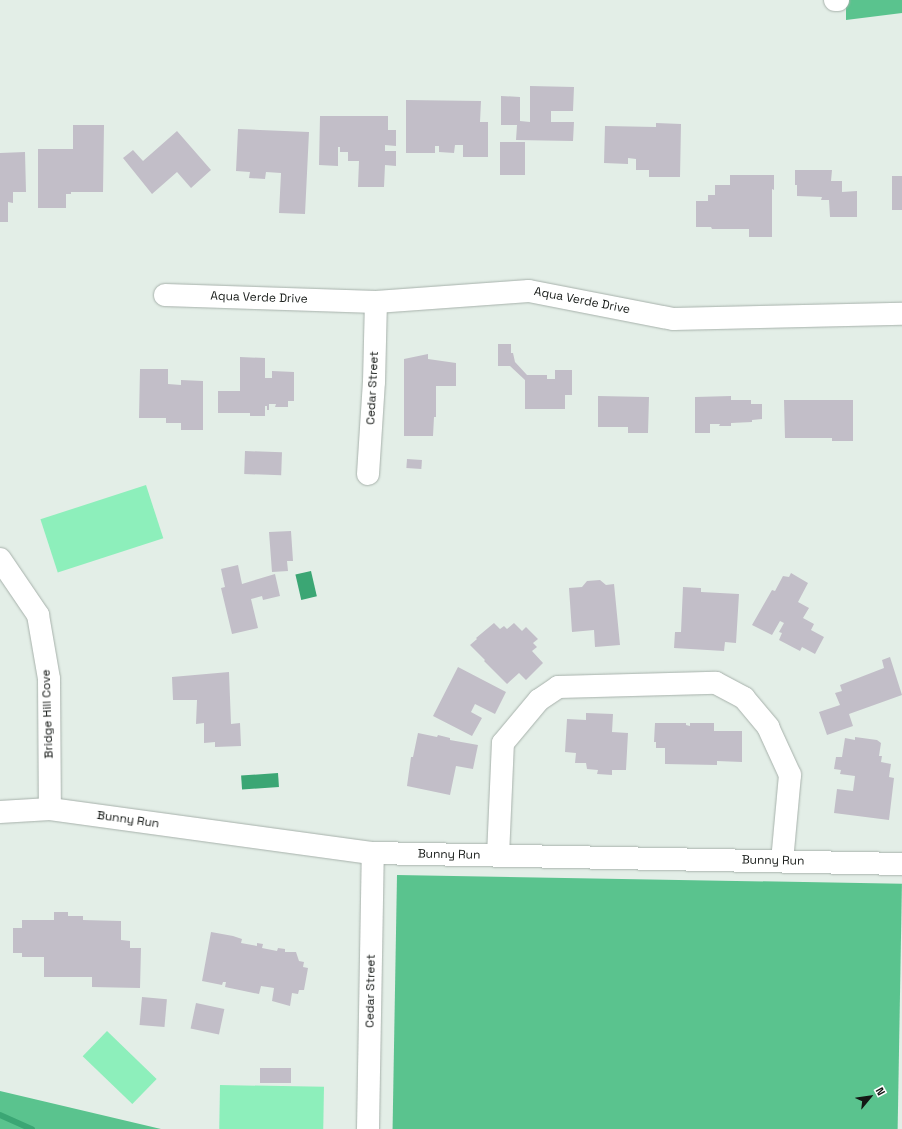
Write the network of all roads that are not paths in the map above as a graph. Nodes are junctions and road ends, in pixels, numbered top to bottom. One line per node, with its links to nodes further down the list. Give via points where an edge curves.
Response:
1 (165, 295): 2 (street, Aqua Verde Drive)
2 (376, 302): 3 (street, Aqua Verde Drive, via 529,291 673,319); 4 (street, Cedar Street)
3 (902, 314)
4 (368, 474)
5 (0, 559): 6 (street, Bridge Hill Cove, via 38,614 49,679)
6 (50, 809): 7 (street, Bunny Run); 8 (street, Bunny Run)
7 (0, 812)
8 (373, 853): 9 (street, Bunny Run); 12 (street, Cedar Street)
9 (498, 856): 10 (street, Bunny Run); 10 (street, via 503,743 539,700 558,687 716,683 744,698 768,726 790,775)
10 (782, 861): 11 (street, Bunny Run)
11 (902, 864)
12 (368, 1129)

